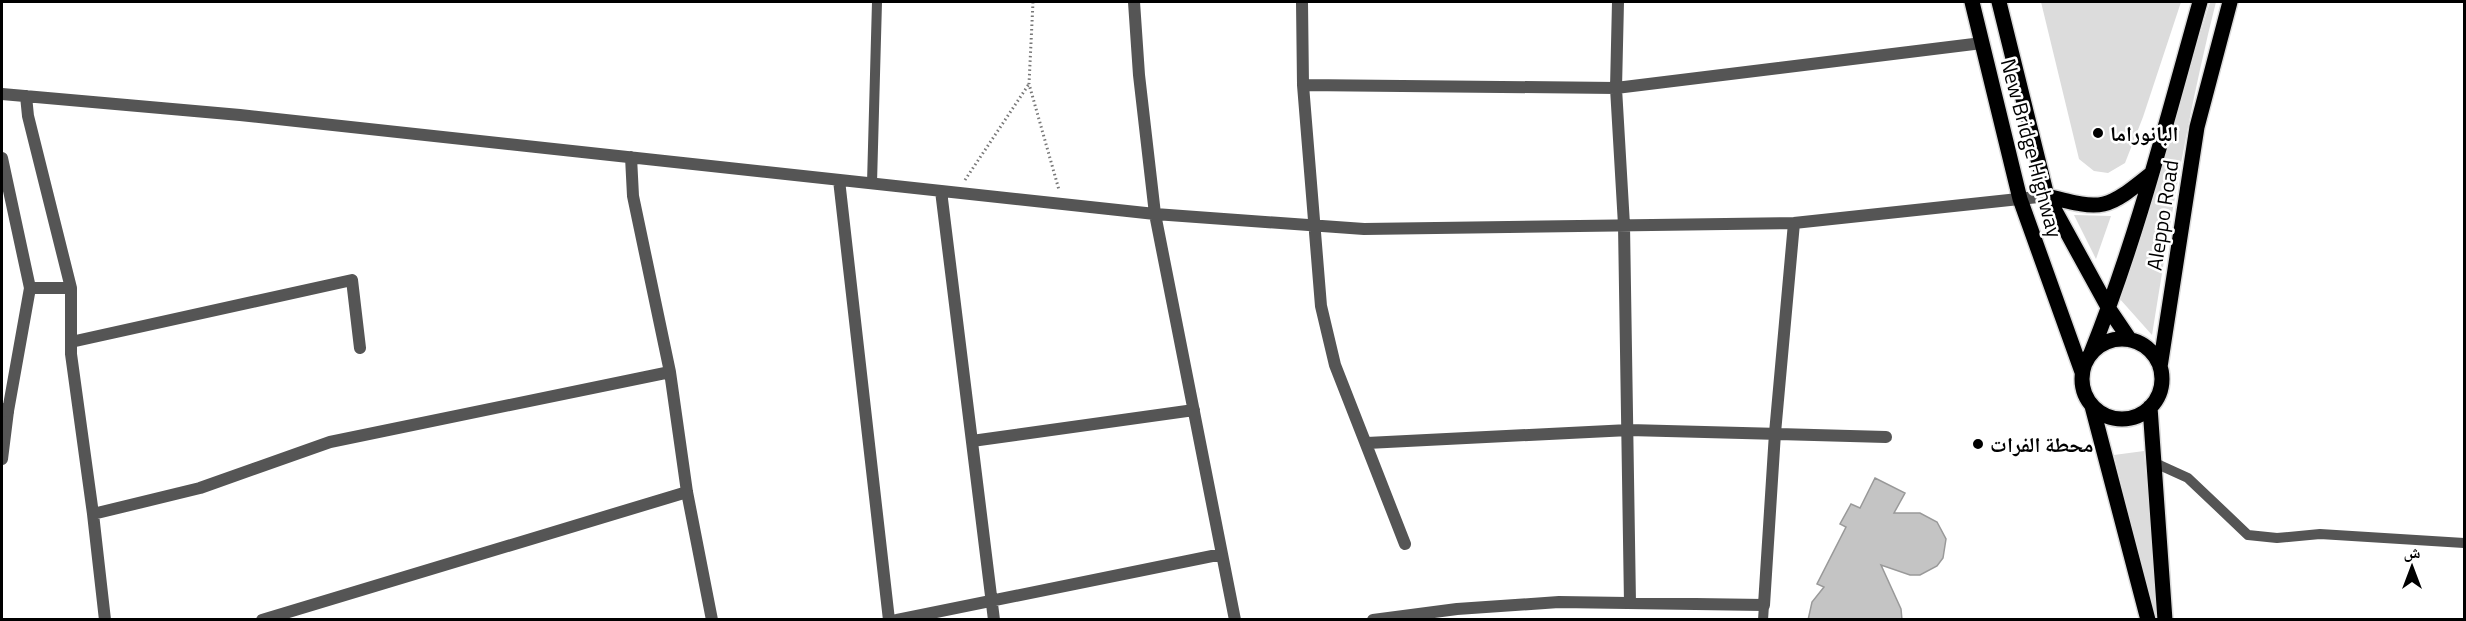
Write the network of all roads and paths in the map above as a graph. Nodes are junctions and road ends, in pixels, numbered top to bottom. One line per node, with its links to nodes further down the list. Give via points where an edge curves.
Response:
1 (876, 2): 20 (lane)
2 (1033, 2): 11 (path)
3 (1134, 2): 26 (street)
4 (1302, 2): 12 (street)
5 (1618, 2): 13 (street)
6 (1972, 2): 10 (main road, New Bridge Highway)
7 (1999, 2): 23 (main road, New Bridge Highway)
8 (2200, 2): 18 (main road, Aleppo Road)
9 (2230, 2): 37 (main road, Aleppo Road, via 2197,127)
10 (1982, 43): 13 (street); 24 (main road, New Bridge Highway)
11 (1029, 84): 22 (path); 25 (path)
12 (1303, 85): 13 (street); 29 (street)
13 (1616, 87): 28 (street)
14 (2, 94): 15 (street)
15 (26, 96): 17 (street, via 252,116); 31 (street)
16 (2, 158): 30 (street)
17 (631, 158): 19 (street); 38 (street, via 633,196)
18 (2152, 173): 23 (main road, via 2119,200 2100,206); 32 (main road, Aleppo Road)
19 (839, 180): 20 (street); 63 (street)
20 (872, 183): 21 (street)
21 (940, 191): 22 (street); 47 (street)
22 (957, 193): 25 (street)
23 (2047, 196): 24 (street); 32 (main road, New Bridge Highway)
24 (2020, 199): 27 (street); 39 (main road, New Bridge Highway)
25 (1064, 204): 26 (street)
26 (1155, 214): 29 (street); 43 (street)
27 (1794, 223): 28 (street); 45 (street)
28 (1624, 225): 29 (street, via 1364,230); 44 (street)
29 (1314, 226): 48 (street, via 1322,306 1335,364)
30 (30, 288): 31 (street); 42 (street)
31 (71, 288): 34 (street)
32 (2109, 309): 33 (main road, New Bridge Highway); 36 (main road, Aleppo Road)
33 (2130, 340): 36 (main road, via 2109,341); 37 (main road, via 2149,350)
34 (71, 342): 35 (street, via 352,280); 52 (street)
35 (360, 348)
36 (2091, 353): 39 (main road)
37 (2160, 367): 41 (main road, via 2160,388)
38 (670, 372): 51 (street); 52 (street, via 330,442 200,488)
39 (2082, 372): 40 (main road, via 2085,396)
40 (2092, 406): 41 (main road, via 2108,416 2127,418); 69 (main road)
41 (2150, 407): 50 (main road)
42 (5, 410): 49 (street)
43 (1194, 410): 47 (street); 55 (street)
44 (1629, 430): 45 (street); 48 (street); 57 (street)
45 (1775, 433): 46 (street); 58 (street)
46 (1886, 437)
47 (972, 441): 56 (street)
48 (1367, 443): 54 (street)
49 (2, 459)
50 (2155, 463): 53 (lane, via 2188,478 2248,535 2277,538 2320,534); 70 (main road)
51 (687, 492): 61 (street); 62 (street)
52 (93, 514): 60 (street)
53 (2464, 543)
54 (1405, 544)
55 (1222, 554): 56 (street); 66 (street)
56 (992, 600): 64 (street); 65 (street)
57 (1630, 603): 58 (street); 59 (street, via 1559,602)
58 (1764, 606): 68 (lane)
59 (1459, 614): 67 (street)
60 (105, 620)
61 (262, 620)
62 (712, 620)
63 (889, 620)
64 (897, 620)
65 (994, 620)
66 (1235, 620)
67 (1373, 620)
68 (1763, 620)
69 (2148, 620)
70 (2165, 620)

